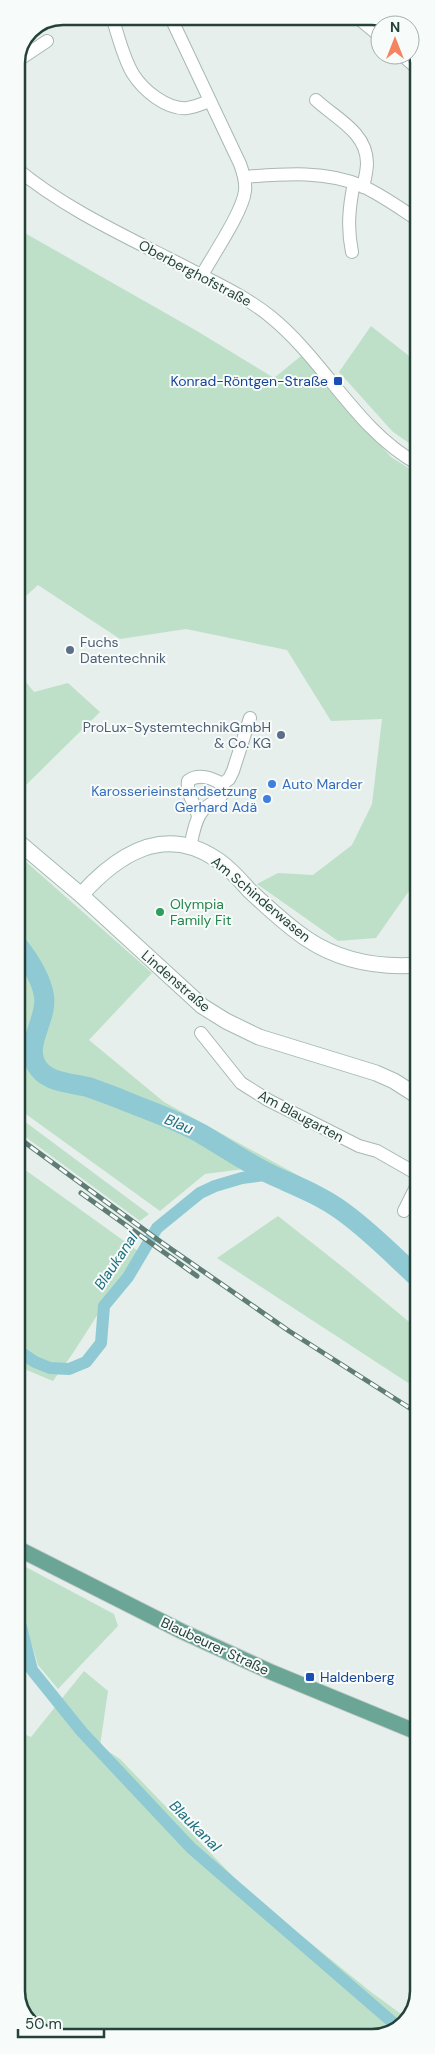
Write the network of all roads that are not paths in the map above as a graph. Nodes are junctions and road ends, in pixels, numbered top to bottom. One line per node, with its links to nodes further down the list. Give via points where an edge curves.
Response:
1 (115, 25): 6 (street, via 132,73 153,95 166,103 185,108)
2 (174, 25): 6 (street)
3 (47, 41): 4 (street)
4 (27, 54)
5 (316, 100): 9 (street, via 360,139 367,163)
6 (209, 101): 8 (street)
7 (25, 175): 12 (street, Oberberghofstraße, via 71,206)
8 (244, 177): 9 (street, via 298,174); 12 (street, via 242,205)
9 (359, 185): 10 (street); 11 (street, via 350,206 348,233)
10 (410, 215)
11 (352, 252)
12 (202, 275): 13 (street, Oberberghofstraße, via 244,297 272,318 375,430)
13 (410, 459)
14 (250, 718): 15 (street, via 233,771)
15 (222, 784): 16 (street, via 222,798 205,808); 16 (street, via 199,777 188,781 187,788)
16 (198, 817): 17 (street)
17 (190, 847): 19 (street, Am Schinderwasen, via 164,845 142,848 103,871); 20 (street, Am Schinderwasen, via 217,859 292,928 324,949 359,962 382,966)
18 (25, 848): 19 (street, Lindenstraße)
19 (81, 895): 22 (street, Lindenstraße, via 174,982 226,1021 277,1043 376,1073)
20 (410, 965)
21 (201, 1033): 23 (street, Am Blaugarten, via 241,1083 276,1104 359,1146 377,1151)
22 (410, 1092)
23 (410, 1170)
24 (410, 1198): 25 (street)
25 (404, 1211)
26 (25, 1552): 27 (main road, Blaubeurer Straße, via 181,1631)
27 (410, 1730)

